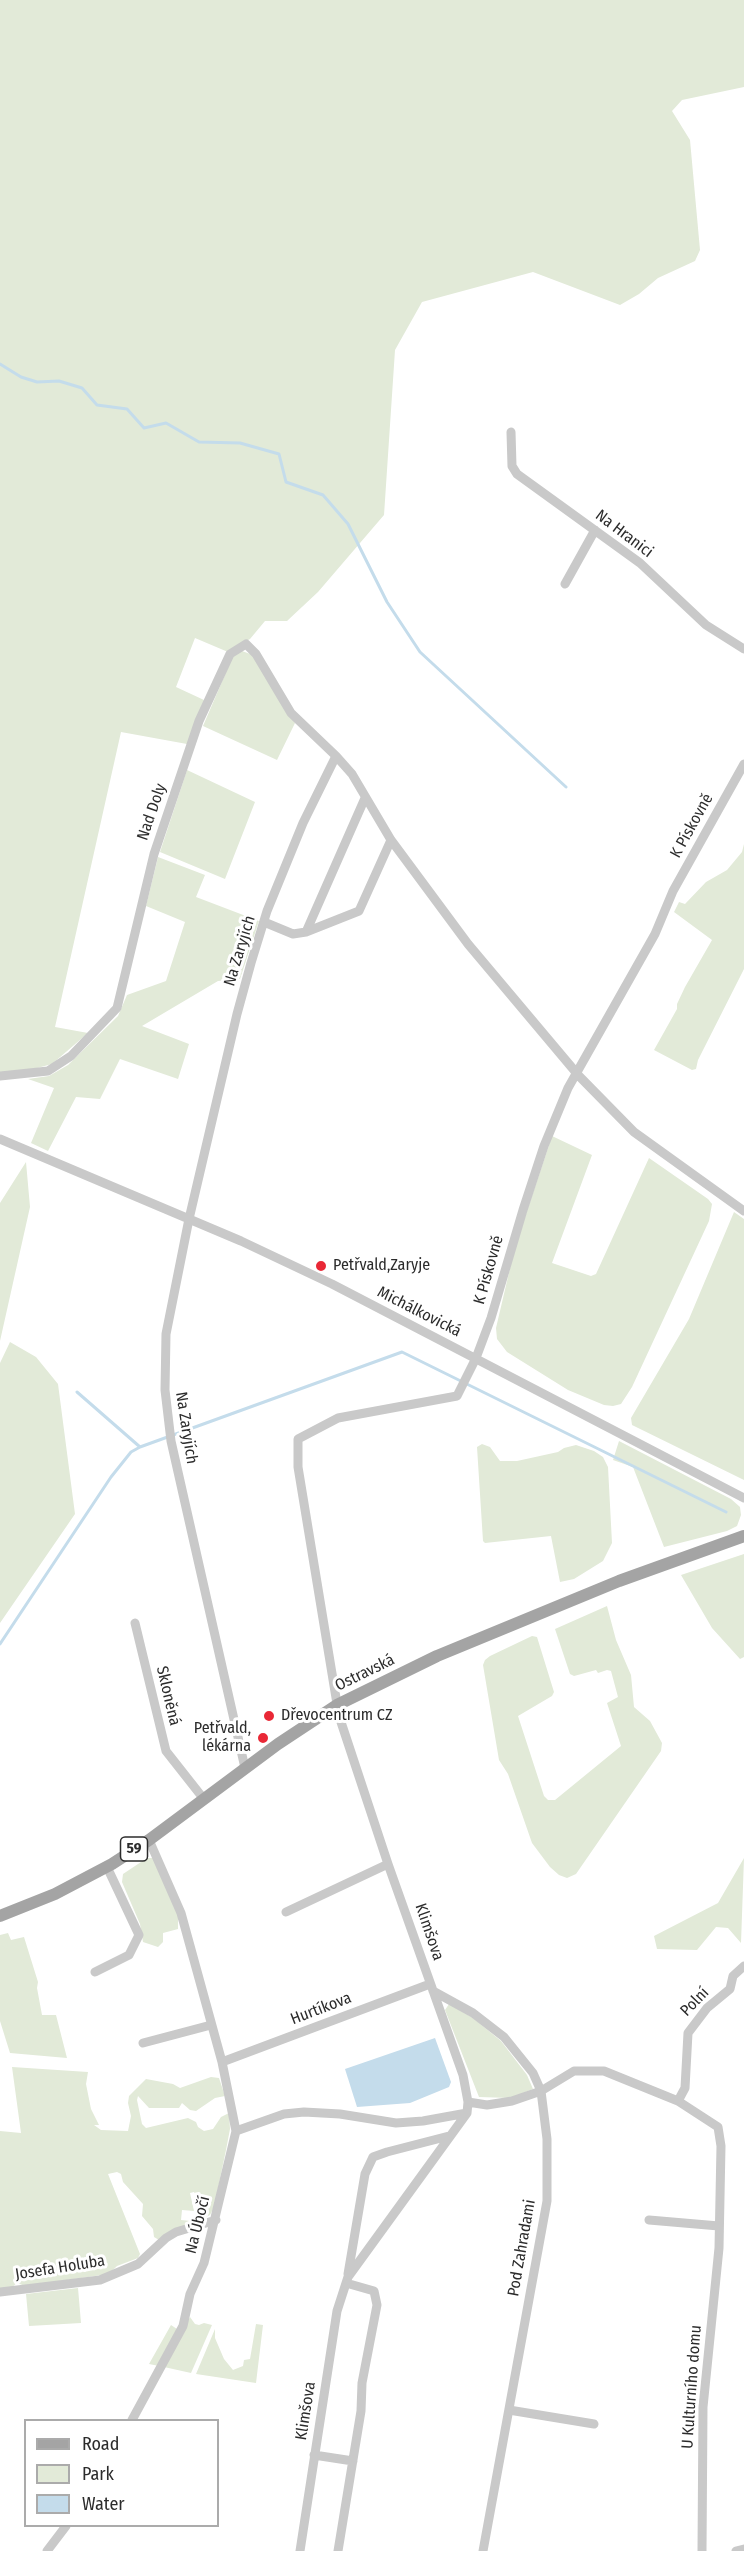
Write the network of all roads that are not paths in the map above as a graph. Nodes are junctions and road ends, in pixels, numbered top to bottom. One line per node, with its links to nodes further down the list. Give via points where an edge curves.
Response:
1 (511, 432): 2 (street, Na Hranici, via 512,466 516,474)
2 (595, 531): 3 (street); 4 (street, Na Hranici, via 640,563 706,625)
3 (565, 584)
4 (744, 649)
5 (336, 756): 7 (street); 9 (street, Na Zaryjích, via 303,823); 12 (street, Nad Doly, via 291,713 246,644 230,654 199,721 154,854 117,1008 70,1056 48,1071)
6 (744, 764): 11 (street, K Pískovně, via 588,1056)
7 (365, 798): 8 (street); 10 (street)
8 (391, 840): 10 (street, via 359,911); 11 (street, via 468,944)
9 (264, 922): 10 (street, via 293,934); 15 (street, Na Zaryjích, via 237,1014)
10 (306, 932)
11 (576, 1071): 14 (street, via 634,1132); 16 (street, K Pískovně, via 544,1146)
12 (0, 1076)
13 (0, 1140): 15 (street, Michálkovická)
14 (744, 1211)
15 (189, 1220): 16 (street, Michálkovická, via 324,1280); 21 (street, Na Zaryjích, via 166,1334 165,1390 171,1441)
16 (476, 1358): 17 (street, Michálkovická); 20 (street, K Pískovně, via 457,1396 338,1418 298,1439 298,1467)
17 (744, 1498)
18 (744, 1536): 20 (main road, Ostravská / 59, via 619,1581 437,1656)
19 (135, 1623): 22 (street, Skloněná, via 166,1751)
20 (337, 1705): 21 (main road, Ostravská / 59); 24 (street, Klimšova)
21 (245, 1768): 22 (main road, Ostravská / 59)
22 (203, 1798): 23 (main road, Ostravská / 59)
23 (149, 1840): 25 (main road, Ostravská / 59); 31 (street, Na Úbočí, via 181,1913)
24 (388, 1864): 26 (street); 30 (street, Klimšova)
25 (106, 1867): 27 (main road, Ostravská / 59, via 55,1894); 29 (street, via 139,1935 129,1955)
26 (286, 1912)
27 (0, 1916)
28 (744, 1966): 35 (street, Polní, via 733,1976 730,1989 707,2008 687,2033 685,2088)
29 (95, 1972)
30 (432, 1988): 33 (street, Hurtíkova); 34 (street, via 504,2037 533,2073); 36 (street, Klimšova, via 463,2076)
31 (212, 2025): 32 (street); 33 (street, Na Úbočí)
32 (143, 2043)
33 (222, 2062): 38 (street, Na Úbočí)
34 (541, 2091): 35 (street, U Kulturního domu, via 574,2071 604,2071); 36 (street, U Kulturního domu, via 487,2105); 45 (street, Pod Zahradami, via 547,2139 547,2201)
35 (678, 2101): 42 (street, U Kulturního domu, via 718,2127)
36 (468, 2102): 37 (street, Klimšova)
37 (467, 2113): 38 (street, via 396,2123 304,2112 284,2114); 39 (street, Klimšova)
38 (236, 2131): 40 (street, Na Úbočí)
39 (449, 2136): 43 (street, Klimšova); 43 (street, Klimšova, via 373,2157 365,2174)
40 (216, 2220): 44 (street, Josefa Holuba, via 171,2235 138,2264 111,2276); 46 (street, Na Úbočí, via 183,2326)
41 (649, 2220): 42 (street)
42 (719, 2226): 56 (street, U Kulturního domu, via 703,2407)
43 (347, 2280): 48 (street, Klimšova, via 337,2311); 49 (street, via 374,2291 377,2305)
44 (0, 2292)
45 (509, 2410): 47 (street); 55 (street, Pod Zahradami)
46 (133, 2419)
47 (594, 2424)
48 (314, 2455): 49 (street); 53 (street, Klimšova)
49 (353, 2461): 54 (street)
50 (65, 2527): 52 (street)
51 (744, 2549): 57 (street)
52 (47, 2551)
53 (300, 2551)
54 (339, 2551)
55 (483, 2551)
56 (702, 2551)
57 (736, 2551)

